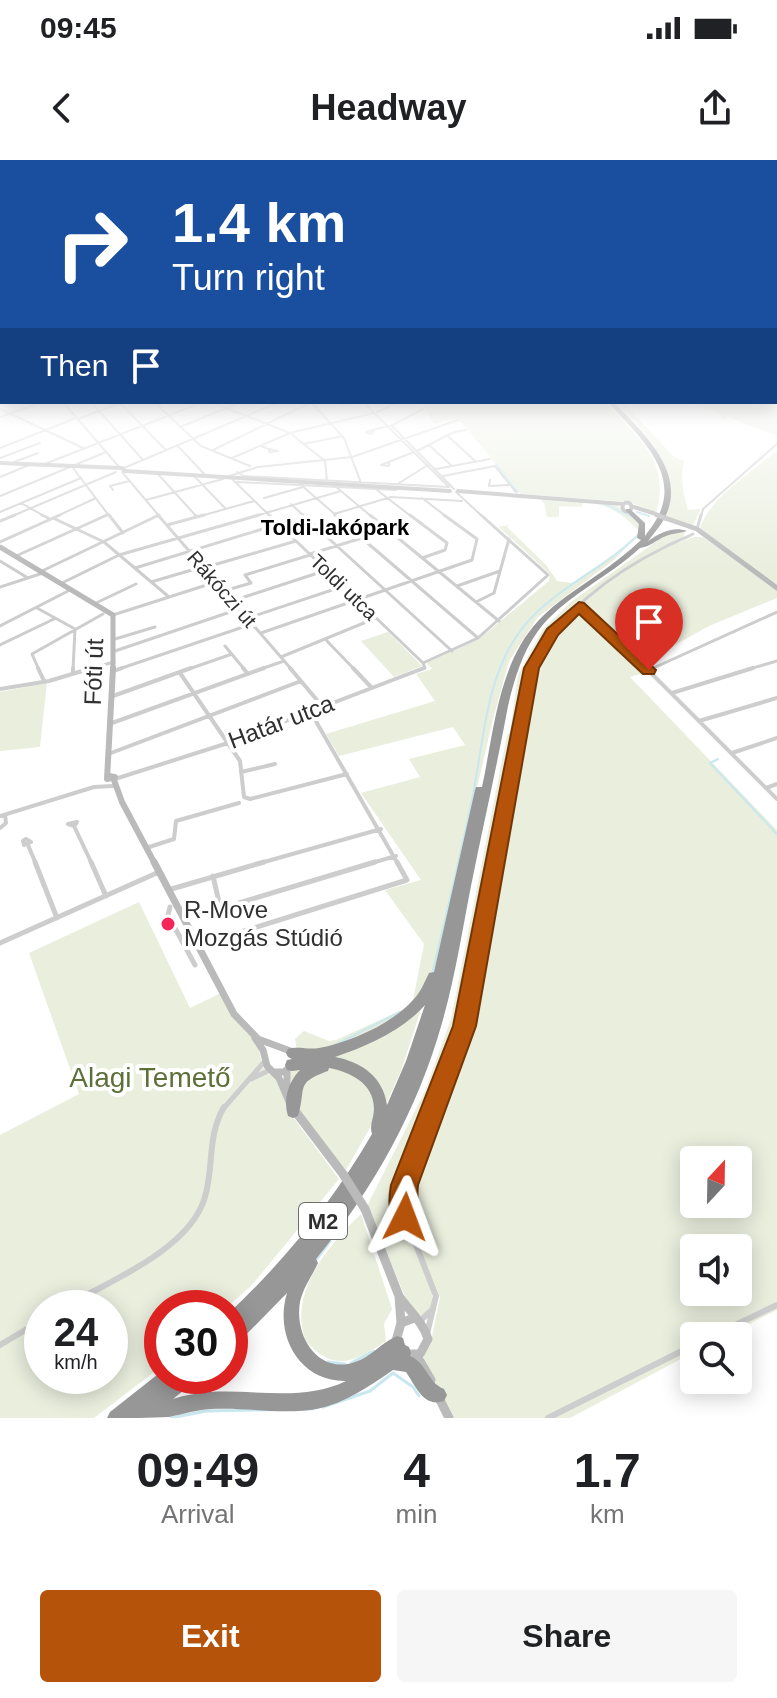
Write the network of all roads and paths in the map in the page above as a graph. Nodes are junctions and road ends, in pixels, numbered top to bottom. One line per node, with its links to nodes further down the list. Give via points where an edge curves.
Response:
1 (106, 452): 38 (street, Rákóczi út)
2 (18, 453): 26 (street)
3 (38, 453): 30 (street)
4 (72, 453): 33 (street)
5 (104, 453): 36 (street)
6 (137, 453): 25 (street)
7 (160, 453): 25 (street)
8 (184, 453): 42 (street)
9 (219, 453): 23 (street)
10 (245, 453): 23 (street)
11 (314, 453): 27 (street)
12 (353, 453): 22 (street)
13 (367, 453): 22 (street)
14 (411, 453): 29 (street)
15 (417, 453): 32 (street)
16 (417, 453): 37 (street)
17 (437, 453): 35 (street)
18 (466, 453): 28 (street)
19 (649, 453): 97 (highway, M2, via 663,490 659,511)
20 (655, 453): 107 (highway, M2, via 667,484 666,505 658,523)
21 (767, 453): 93 (street, via 701,511)
22 (355, 457): 27 (street); 52 (street)
23 (232, 458): 34 (street)
24 (490, 459): 28 (street)
25 (143, 460): 38 (street)
26 (0, 461): 30 (main road)
27 (325, 461): 34 (street); 50 (street)
28 (476, 462): 35 (street)
29 (389, 463)
30 (11, 464): 31 (main road)
31 (29, 465): 33 (main road); 45 (street)
32 (428, 465): 55 (street); 60 (street)
33 (40, 466): 36 (main road)
34 (250, 466): 39 (street)
35 (452, 466): 37 (street)
36 (71, 468): 38 (main road); 46 (street); 66 (street)
37 (436, 469): 44 (street)
38 (120, 470): 40 (main road); 49 (street, Rákóczi út); 53 (street)
39 (237, 472): 43 (street); 50 (street)
40 (157, 473): 41 (main road); 64 (street)
41 (193, 475): 42 (main road); 54 (street)
42 (206, 476): 43 (main road)
43 (230, 476): 51 (street, Toldi utca); 60 (main road)
44 (443, 476): 58 (street, via 495,466); 60 (street)
45 (0, 477)
46 (81, 478): 53 (street); 75 (street)
47 (223, 479): 54 (street)
48 (490, 480): 58 (street, via 489,486)
49 (129, 481): 61 (street, via 110,486); 72 (street, Rákóczi út)
50 (327, 481): 52 (street)
51 (235, 483): 56 (street); 73 (street, Toldi utca)
52 (361, 483): 55 (street)
53 (86, 484): 68 (street); 79 (street)
54 (203, 485): 64 (street); 80 (street)
55 (397, 485): 60 (street)
56 (301, 486): 57 (street); 69 (street); 70 (street)
57 (335, 486): 59 (street); 62 (street)
58 (511, 486): 65 (street)
59 (376, 489): 63 (street); 67 (street)
60 (455, 489): 74 (street); 78 (main road)
61 (113, 490)
62 (341, 491): 70 (street); 77 (street)
63 (418, 491)
64 (175, 492): 72 (street); 86 (street)
65 (516, 492)
66 (1, 495)
67 (389, 497): 71 (street); 77 (street); 108 (street, via 447,543 445,550)
68 (96, 498): 83 (street); 87 (street)
69 (264, 498)
70 (315, 498): 76 (street); 84 (street)
71 (422, 498): 74 (street); 115 (street, via 478,541 471,561)
72 (146, 500): 85 (street, Rákóczi út)
73 (254, 501): 80 (street); 82 (street, Toldi utca)
74 (464, 501): 98 (street)
75 (21, 503): 79 (street); 81 (street)
76 (291, 504): 82 (street); 102 (street)
77 (359, 506): 84 (street); 92 (street)
78 (628, 507): 93 (main road, bridge); 97 (highway, via 643,524)
79 (31, 508): 87 (street); 88 (street)
80 (226, 509): 86 (street)
81 (0, 512)
82 (266, 512): 89 (street, Toldi utca); 95 (street)
83 (108, 514): 91 (street); 94 (street)
84 (334, 514): 96 (street)
85 (159, 515): 90 (street, Rákóczi út); 94 (street)
86 (197, 517): 90 (street)
87 (52, 518): 91 (street); 101 (street)
88 (0, 521)
89 (279, 524): 99 (street, Toldi utca); 103 (street)
90 (167, 525): 95 (street, Rákóczi út)
91 (76, 529): 100 (street); 106 (street)
92 (388, 530): 96 (street); 108 (street)
93 (690, 531): 107 (highway, via 666,533); 125 (main road); 134 (street)
94 (123, 533): 100 (street)
95 (178, 538): 103 (street, Rákóczi út); 105 (street)
96 (362, 538): 102 (street); 117 (street)
97 (641, 538): 204 (highway, M2, via 539,618 509,663)
98 (509, 539): 113 (street); 143 (street, Határ utca, via 548,575)
99 (296, 541): 104 (street, Toldi utca); 110 (street)
100 (104, 542): 105 (street); 114 (street)
101 (0, 544): 106 (main road, Fóti út)
102 (336, 546): 104 (street); 127 (street)
103 (190, 551): 110 (street, Rákóczi út); 111 (street)
104 (310, 554): 112 (street, Toldi utca); 128 (street, via 245,575 251,583)
105 (119, 555): 111 (street); 120 (street)
106 (16, 556): 114 (main road, Fóti út)
107 (628, 556): 216 (highway, M2, via 543,619 515,664 431,1038 388,1139)
108 (422, 558): 115 (street)
109 (0, 561): 116 (street)
110 (203, 567): 118 (street); 119 (street, Rákóczi út)
111 (135, 568): 118 (street)
112 (327, 570): 122 (street, Toldi utca); 131 (street)
113 (500, 571): 123 (street); 132 (street, via 493,595)
114 (43, 572): 116 (street); 120 (main road, Fóti út)
115 (439, 572): 117 (street); 123 (street)
116 (28, 578): 124 (street)
117 (412, 581): 127 (street); 149 (street)
118 (151, 582): 129 (street)
119 (216, 582): 128 (street, Rákóczi út); 129 (street)
120 (62, 583): 126 (main road, Fóti út)
121 (136, 584): 133 (street)
122 (344, 586): 130 (street, Toldi utca); 140 (street)
123 (457, 586): 132 (street)
124 (0, 587)
125 (777, 588)
126 (72, 589): 133 (main road, Fóti út); 135 (street)
127 (386, 590): 130 (street); 155 (street)
128 (224, 591): 131 (street, Rákóczi út)
129 (169, 597): 139 (street)
130 (358, 600): 141 (street, Toldi utca); 148 (street)
131 (232, 601): 136 (street, Rákóczi út)
132 (476, 602): 143 (street)
133 (96, 603): 139 (main road, Fóti út)
134 (579, 606): 161 (street); 221 (street, via 552,632 532,668 465,1026 402,1194 406,1221 435,1292)
135 (37, 608): 142 (street); 145 (street)
136 (239, 609): 140 (street, Rákóczi út); 154 (street)
137 (777, 612): 161 (street)
138 (103, 614): 147 (street)
139 (113, 615): 150 (main road, Fóti út)
140 (248, 618): 144 (street, Rákóczi út)
141 (376, 618): 151 (street); 160 (street, Toldi utca)
142 (54, 619): 147 (street); 152 (street)
143 (499, 621): 149 (street, Határ utca)
144 (252, 623): 148 (street, Rákóczi út); 162 (street)
145 (0, 626)
146 (155, 627): 150 (street)
147 (75, 629): 164 (street); 166 (street, via 32,654)
148 (261, 633): 157 (street, Rákóczi út)
149 (478, 638): 155 (street, Határ utca)
150 (115, 639): 154 (main road, Fóti út)
151 (327, 641): 157 (street); 168 (street)
152 (0, 645)
153 (225, 646): 156 (street)
154 (115, 651): 159 (main road, Fóti út)
155 (452, 651): 160 (street, Határ utca)
156 (232, 654): 163 (street); 165 (street)
157 (283, 659): 165 (street); 167 (street, Rákóczi út)
158 (777, 661): 170 (street)
159 (114, 662): 162 (main road, Fóti út); 164 (street)
160 (423, 663): 168 (street, Határ utca, via 425,668)
161 (649, 670): 170 (street)
162 (114, 671): 172 (main road, Fóti út)
163 (180, 673): 171 (street); 172 (street)
164 (73, 674): 166 (street)
165 (248, 674): 171 (street)
166 (44, 681): 169 (street)
167 (301, 681): 174 (street, Rákóczi út); 176 (street)
168 (371, 687): 174 (street, Határ utca)
169 (0, 689)
170 (672, 693): 177 (street)
171 (195, 694): 176 (street); 178 (street)
172 (113, 696): 178 (main road, Fóti út)
173 (777, 698): 177 (street)
174 (322, 706): 175 (street, Határ utca)
175 (310, 711): 180 (street, Határ utca); 185 (street)
176 (210, 716): 180 (street); 181 (street)
177 (699, 721): 182 (street)
178 (112, 723): 181 (main road, Fóti út)
179 (777, 738): 182 (street)
180 (228, 743): 184 (street); 186 (street, Határ utca)
181 (111, 753): 186 (main road, Fóti út)
182 (732, 753): 188 (street)
183 (275, 764): 184 (street)
184 (241, 772): 185 (street, via 241,791 250,799)
185 (347, 774): 194 (street)
186 (111, 780): 191 (street, Határ utca); 196 (main road)
187 (777, 784): 188 (street)
188 (766, 788): 189 (street)
189 (777, 799)
190 (239, 803): 196 (street, via 176,821 174,839)
191 (3, 816): 193 (street, via 6,823)
192 (74, 826): 201 (street)
193 (0, 828)
194 (381, 829): 197 (street); 199 (street)
195 (28, 845): 203 (street)
196 (146, 848): 198 (main road)
197 (396, 856): 199 (street, via 229,906 219,902); 206 (street, via 407,880)
198 (159, 872): 200 (main road); 201 (street)
199 (213, 876): 200 (street)
200 (168, 890): 206 (main road)
201 (106, 896): 203 (street)
202 (170, 907): 207 (street, via 168,915)
203 (57, 918): 205 (street)
204 (447, 941): 211 (highway, via 431,985 407,1014 327,1054); 215 (highway, M2, via 412,1064)
205 (0, 942)
206 (198, 946): 207 (street); 209 (main road, via 234,1014)
207 (189, 952): 208 (street)
208 (195, 965)
209 (253, 1035): 210 (main road); 213 (main road)
210 (275, 1046): 211 (main road, via 287,1046); 213 (main road)
211 (291, 1063): 212 (highway); 213 (main road); 214 (main road)
212 (333, 1064): 214 (highway, via 300,1077); 215 (highway, via 360,1071 378,1092 381,1115)
213 (268, 1065): 214 (main road); 217 (street, via 230,1099 216,1124 209,1184 195,1220 167,1246)
214 (290, 1105): 218 (main road, bridge, via 365,1209)
215 (365, 1161): 219 (highway, M2, via 302,1247)
216 (323, 1239): 223 (highway, M2); 230 (highway, via 292,1304 294,1335 303,1355 327,1372 345,1373)
217 (92, 1290)
218 (399, 1296): 222 (main road); 225 (main road)
219 (248, 1304)
220 (777, 1305): 224 (street)
221 (435, 1307): 222 (street); 227 (street)
222 (417, 1320): 225 (main road); 227 (main road)
223 (248, 1321)
224 (741, 1322)
225 (401, 1323): 230 (main road, via 397,1331)
226 (24, 1331): 228 (street)
227 (427, 1334): 230 (main road)
228 (0, 1345)
229 (680, 1352): 238 (street)
230 (406, 1353): 233 (main road, via 427,1372); 233 (highway, via 432,1394); 236 (highway, via 351,1389 318,1400 205,1399)
231 (146, 1394): 234 (highway)
232 (165, 1394): 235 (highway)
233 (438, 1395): 237 (main road)
234 (116, 1418)
235 (135, 1418)
236 (149, 1418)
237 (449, 1418)
238 (548, 1418)

